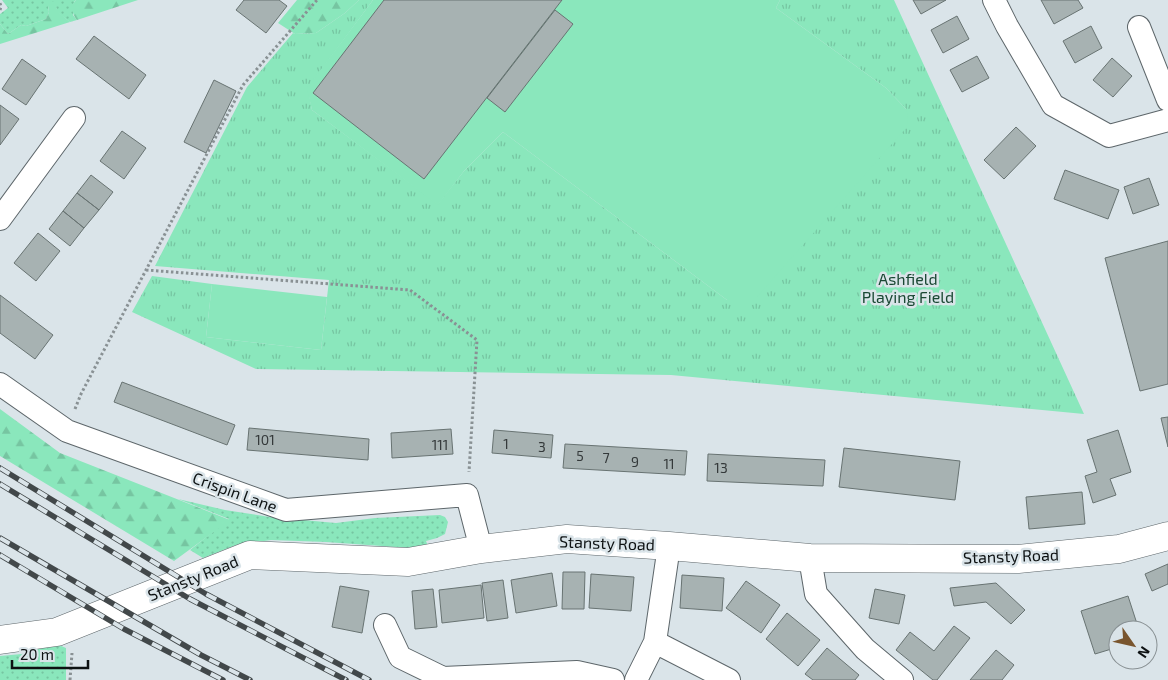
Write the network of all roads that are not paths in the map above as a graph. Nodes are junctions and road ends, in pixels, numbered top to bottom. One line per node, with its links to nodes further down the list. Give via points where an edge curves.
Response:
1 (994, 0): 5 (street, via 1053,106 1109,136)
2 (1139, 27): 3 (street)
3 (1168, 100)
4 (74, 118): 6 (street)
5 (1168, 120)
6 (0, 219)
7 (0, 384): 10 (street, Crispin Lane, via 67,432 286,510 467,495)
8 (1168, 536): 11 (main road, Stansty Road, via 1119,549 1018,559)
9 (669, 546): 10 (main road, Stansty Road, via 567,539); 11 (main road, Stansty Road); 14 (street)
10 (481, 548): 13 (main road, Stansty Road, via 408,562 250,555 57,632)
11 (810, 558): 18 (street, via 816,594 865,649)
12 (385, 625): 15 (street, via 400,656 442,678 577,672)
13 (0, 640)
14 (656, 642): 16 (street); 17 (street)
15 (613, 680)
16 (636, 680)
17 (729, 680)
18 (902, 680)

